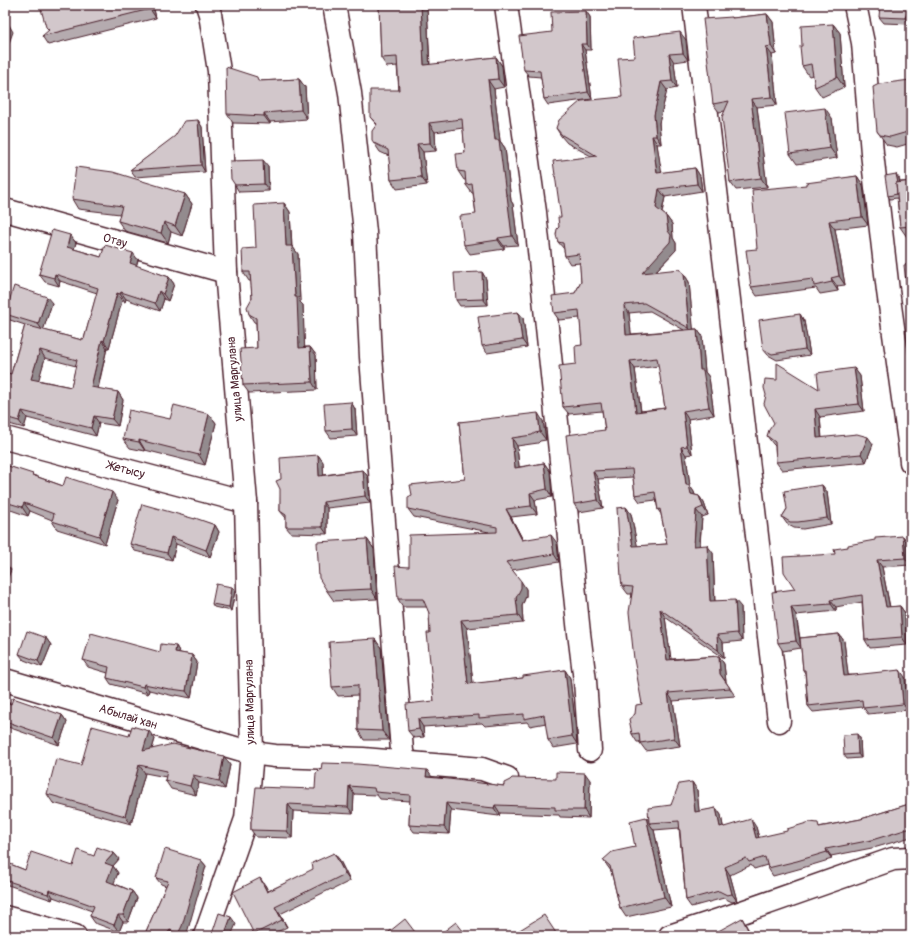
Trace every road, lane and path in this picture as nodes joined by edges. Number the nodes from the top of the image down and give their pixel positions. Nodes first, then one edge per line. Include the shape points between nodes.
1 (207, 5) edge
2 (334, 5) edge
3 (506, 5) edge
4 (694, 5) edge
5 (855, 5) edge
6 (5, 210) edge
7 (226, 272) junction
8 (5, 438) edge
9 (911, 462) edge
10 (246, 502) junction
11 (5, 680) edge
12 (779, 721) dead end
13 (590, 750) dead end
14 (252, 753) junction
15 (405, 763) junction
16 (507, 778) dead end
17 (911, 858) edge
18 (5, 917) edge
19 (75, 936) edge
20 (205, 936) edge
21 (670, 936) edge

1 - 7 street, улица Маргулана via 219,71
2 - 15 street via 350,93 366,232 371,357
3 - 13 street via 536,220
4 - 12 street
5 - 9 street via 863,43 887,284
6 - 7 street, Отау
7 - 10 street, улица Маргулана
8 - 10 street, Жетысу
10 - 14 street, улица Маргулана
11 - 14 street, Абылай хан
14 - 15 street, Абылай хан
14 - 20 street, улица Маргулана via 246,819
15 - 16 street, Абылай хан via 482,769
17 - 21 street via 893,859
18 - 19 street

